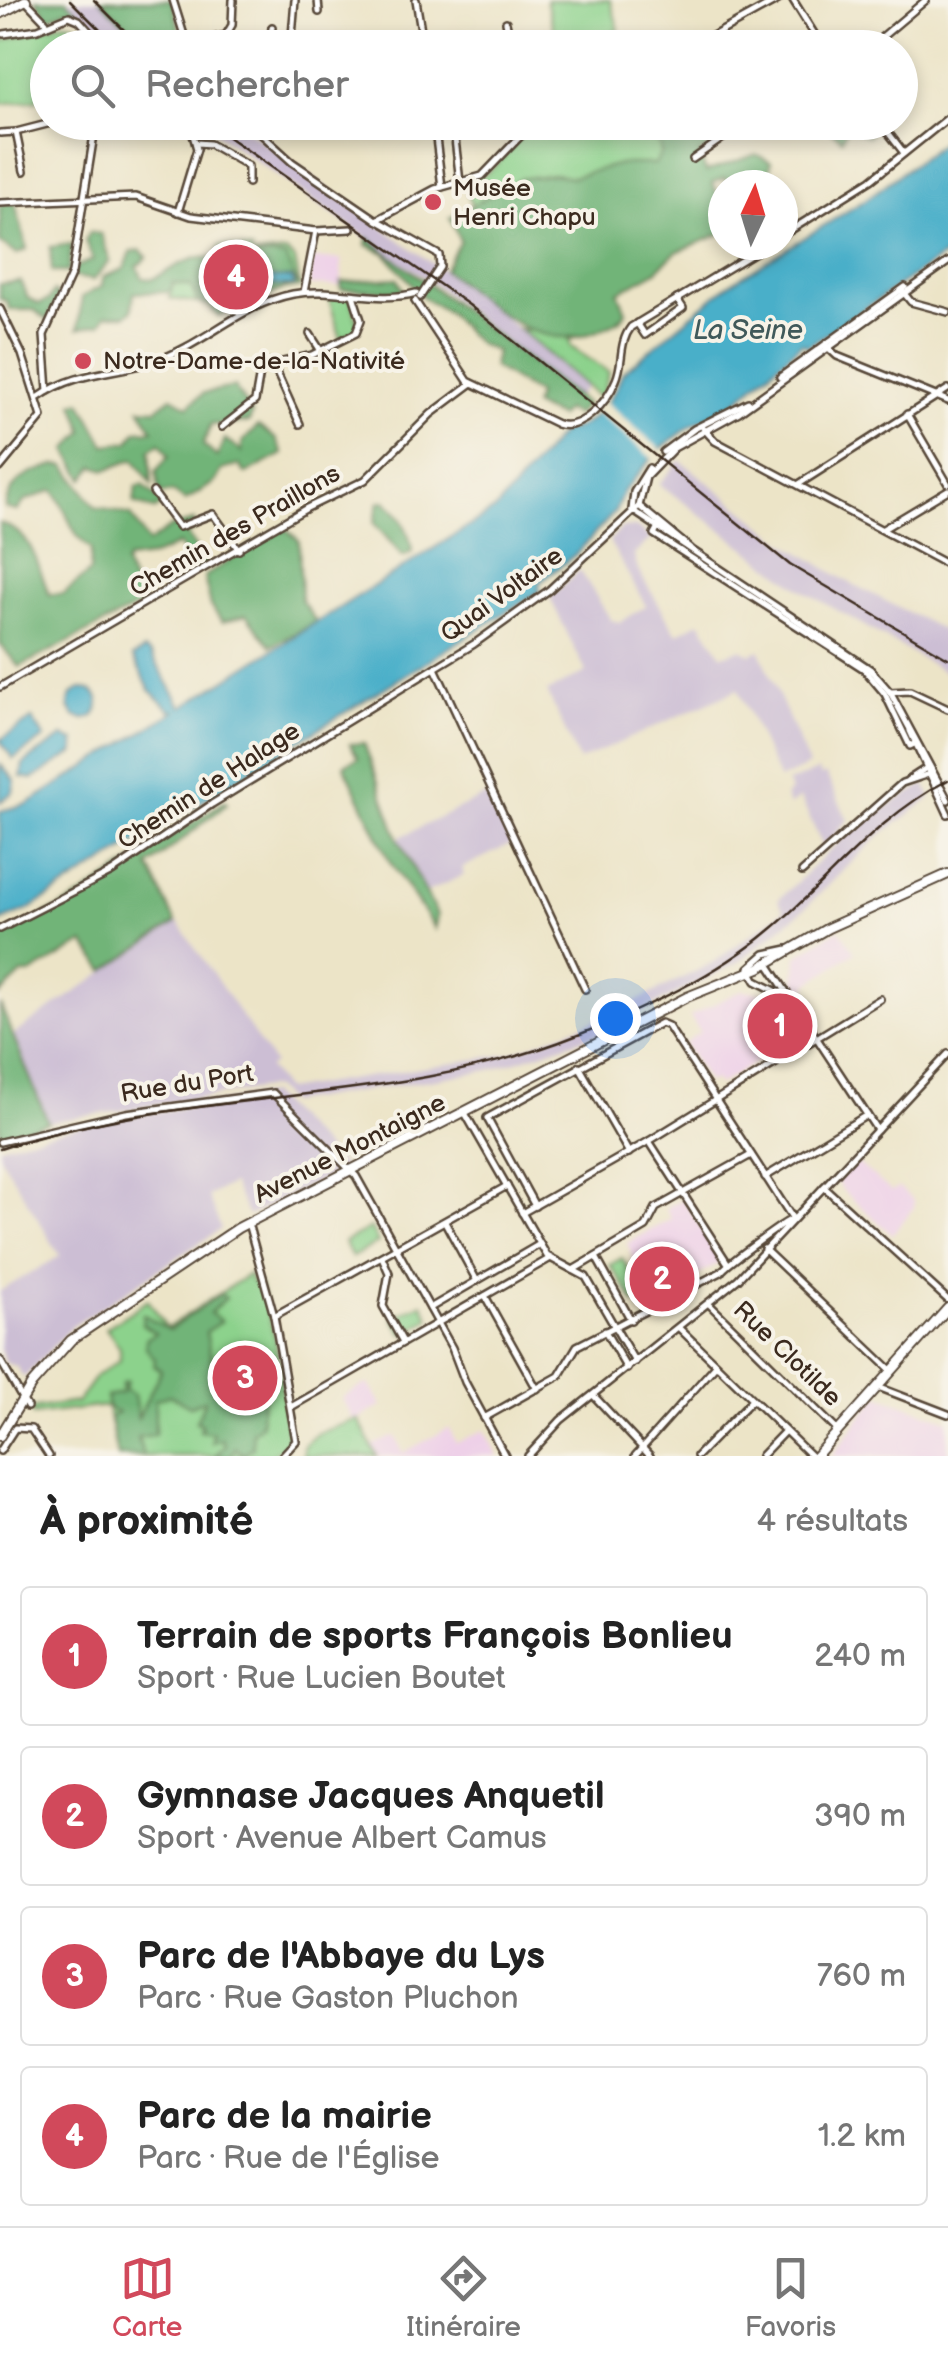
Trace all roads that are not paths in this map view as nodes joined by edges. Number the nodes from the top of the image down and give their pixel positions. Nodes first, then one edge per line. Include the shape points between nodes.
1 (25, 0) edge
2 (173, 0) edge
3 (233, 0) edge
4 (295, 0) edge
5 (318, 0) edge
6 (416, 0) edge
7 (778, 0) edge
8 (793, 0) edge
9 (926, 0) edge
10 (319, 12) dead end
11 (0, 14) edge
12 (46, 22) junction
13 (506, 22) dead end
14 (272, 26) dead end
15 (30, 30) edge
16 (31, 30) edge
17 (87, 30) edge
18 (183, 30) edge
19 (229, 30) edge
20 (272, 30) edge
21 (292, 30) edge
22 (421, 30) edge
23 (508, 30) edge
24 (724, 30) edge
25 (812, 30) edge
26 (890, 30) edge
27 (4, 34) dead end
28 (948, 118) edge
29 (30, 128) edge
30 (16, 132) junction
31 (0, 133) edge
32 (93, 140) edge
33 (194, 140) edge
34 (268, 140) edge
35 (436, 140) edge
36 (455, 140) edge
37 (516, 140) edge
38 (721, 140) edge
39 (894, 140) edge
40 (197, 143) junction
41 (904, 152) junction
42 (694, 159) dead end
43 (24, 171) dead end
44 (460, 182) junction
45 (248, 183) dead end
46 (442, 186) junction
47 (84, 196) junction
48 (0, 203) edge
49 (178, 212) junction
50 (377, 220) junction
51 (798, 226) edge
52 (351, 230) dead end
53 (316, 231) junction
54 (742, 260) edge
55 (948, 262) edge
56 (902, 291) junction
57 (304, 292) junction
58 (353, 294) junction
59 (416, 297) junction
60 (678, 299) junction
61 (0, 309) edge
62 (948, 312) edge
63 (637, 323) junction
64 (310, 334) dead end
65 (825, 344) junction
66 (320, 352) junction
67 (272, 362) junction
68 (471, 384) junction
69 (948, 389) edge
70 (48, 392) junction
71 (936, 396) junction
72 (39, 398) junction
73 (948, 402) edge
74 (907, 414) junction
75 (300, 424) dead end
76 (222, 426) dead end
77 (703, 427) junction
78 (0, 468) edge
79 (799, 485) junction
80 (948, 487) edge
81 (153, 492) dead end
82 (636, 508) junction
83 (658, 527) junction
84 (883, 530) junction
85 (239, 550) junction
86 (948, 554) edge
87 (940, 560) junction
88 (948, 564) edge
89 (717, 572) junction
90 (435, 668) junction
91 (0, 687) edge
92 (890, 692) junction
93 (948, 709) edge
94 (909, 728) junction
95 (914, 744) junction
96 (928, 769) junction
97 (948, 800) edge
98 (948, 814) edge
99 (802, 872) dead end
100 (948, 874) edge
101 (0, 930) edge
102 (792, 948) junction
103 (768, 964) junction
104 (750, 972) junction
105 (585, 988) dead end
106 (880, 999) dead end
107 (792, 1000) junction
108 (817, 1038) junction
109 (948, 1054) edge
110 (579, 1066) junction
111 (716, 1100) junction
112 (465, 1112) junction
113 (866, 1114) junction
114 (877, 1130) junction
115 (649, 1141) junction
116 (0, 1142) edge
117 (629, 1153) junction
118 (751, 1155) junction
119 (351, 1171) junction
120 (766, 1177) junction
121 (507, 1186) junction
122 (824, 1187) junction
123 (682, 1193) junction
124 (536, 1206) junction
125 (522, 1213) junction
126 (792, 1220) junction
127 (445, 1222) junction
128 (248, 1223) junction
129 (540, 1244) junction
130 (763, 1247) junction
131 (396, 1249) junction
132 (595, 1256) junction
133 (382, 1257) junction
134 (549, 1258) junction
135 (730, 1262) junction
136 (741, 1271) junction
137 (577, 1272) junction
138 (722, 1272) junction
139 (477, 1280) junction
140 (730, 1281) junction
141 (485, 1296) junction
142 (709, 1304) junction
143 (948, 1304) edge
144 (430, 1308) junction
145 (274, 1316) junction
146 (631, 1320) junction
147 (438, 1322) junction
148 (614, 1326) junction
149 (679, 1328) junction
150 (605, 1331) junction
151 (404, 1342) junction
152 (0, 1360) edge
153 (636, 1362) junction
154 (716, 1365) junction
155 (627, 1370) junction
156 (892, 1371) junction
157 (14, 1384) junction
158 (32, 1384) junction
159 (537, 1388) junction
160 (878, 1388) junction
161 (592, 1395) junction
162 (752, 1400) junction
163 (24, 1403) junction
164 (290, 1407) junction
165 (948, 1414) edge
166 (484, 1418) junction
167 (785, 1431) junction
168 (838, 1431) junction
169 (0, 1436) edge
170 (642, 1449) junction
171 (0, 1451) edge
172 (49, 1456) edge
173 (282, 1456) edge
174 (505, 1456) edge
175 (528, 1456) edge
176 (636, 1456) edge
177 (650, 1456) edge
178 (698, 1456) edge
179 (760, 1456) edge
180 (814, 1456) edge

1 - 11 main road
1 - 12 street
2 - 18 street
3 - 19 street
4 - 21 street
5 - 10 street
6 - 22 street
7 - 24 street
8 - 25 street
9 - 26 street
12 - 16 street
12 - 17 street via 75,17
13 - 23 street
14 - 20 street
15 - 27 street
28 - 41 street
29 - 30 street
30 - 31 street
30 - 43 street
32 - 47 street
33 - 40 street
34 - 50 street
35 - 46 street
36 - 44 street
37 - 44 street via 487,172
38 - 42 street
39 - 41 street
40 - 45 street via 248,166
40 - 49 street
41 - 51 street
44 - 46 street
46 - 50 street
47 - 48 street
47 - 49 street via 136,196
47 - 70 street via 72,272 44,335
49 - 53 street
50 - 59 street via 439,255 440,265
52 - 53 street
53 - 57 street
54 - 60 street
55 - 56 street, Quai Voltaire
56 - 62 street via 911,302
56 - 65 street, Quai Voltaire
57 - 58 street
57 - 70 street via 239,314 155,361 80,375
58 - 59 street
58 - 66 street via 360,327
59 - 68 street
60 - 63 street
60 - 63 street via 683,308 645,335
61 - 72 street
63 - 68 street via 622,341 609,392 578,426 558,424
64 - 66 street
65 - 71 street via 837,356
65 - 77 street, Quai Voltaire
66 - 67 street
67 - 75 street
67 - 76 street via 257,372 255,402
68 - 85 street, Chemin des Praillons via 364,480
69 - 71 street
70 - 72 street
71 - 73 street
71 - 74 street
72 - 78 street via 45,419
74 - 79 street
74 - 80 street
77 - 79 street via 715,441
77 - 82 street, Quai Voltaire via 654,461 634,492
79 - 84 street
80 - 84 street
81 - 85 street via 179,527 213,514
82 - 83 street
82 - 90 street, Quai Voltaire via 550,590
83 - 89 street
83 - 89 street via 654,534
84 - 87 street
85 - 91 street, Chemin des Praillons
86 - 87 street
87 - 88 street
89 - 92 street via 856,659
89 - 95 street via 864,670
90 - 101 street, Chemin de Halage via 112,872
90 - 105 street
92 - 93 street via 910,690
92 - 94 street
94 - 95 street
94 - 96 street
95 - 96 street
96 - 97 street
96 - 98 street
96 - 99 street
100 - 102 main road, Avenue Montaigne
102 - 103 main road, Avenue Montaigne
102 - 104 street via 765,954
103 - 104 main road, Avenue Montaigne
103 - 107 street
104 - 107 street
104 - 112 main road, Avenue Montaigne via 686,996
106 - 108 street
107 - 108 street
108 - 111 street
108 - 113 street
109 - 114 street
110 - 111 street via 661,1024
110 - 117 street
110 - 124 street via 487,1118
111 - 115 street
111 - 118 street
112 - 119 main road, Avenue Montaigne
112 - 121 street
113 - 114 street
113 - 120 street
114 - 122 street
115 - 117 street
115 - 123 street
116 - 119 street, Rue du Port via 84,1120 268,1092
117 - 124 street
118 - 120 street
118 - 123 street
119 - 128 main road, Avenue Montaigne
119 - 131 street
120 - 126 street
121 - 125 street
121 - 127 street
122 - 126 street
122 - 143 street
123 - 132 street via 656,1208 646,1227
123 - 135 street
124 - 125 street
125 - 129 street
126 - 130 street
127 - 131 street
127 - 139 street
128 - 145 street
128 - 158 main road, Avenue Montaigne via 78,1335
129 - 134 street
129 - 139 street
130 - 135 street
130 - 136 street
130 - 156 street
131 - 133 street
131 - 144 street
132 - 137 street
132 - 146 street
133 - 145 street
133 - 151 street via 388,1273 383,1306
134 - 137 street
134 - 141 street
135 - 136 street
135 - 138 street
136 - 140 street
137 - 148 street
138 - 140 street
138 - 146 street
139 - 144 street
140 - 142 street
141 - 147 street
141 - 159 street
142 - 149 street
142 - 168 street, Rue Clotilde
143 - 156 main road
144 - 147 street
145 - 164 street
146 - 148 street
147 - 151 street
147 - 166 street
148 - 150 street
148 - 153 street
149 - 153 street
149 - 154 street
150 - 155 street
150 - 159 street via 576,1346 564,1372
151 - 164 street
152 - 157 street
153 - 155 street
154 - 162 street
154 - 170 street
155 - 161 street
156 - 160 main road
157 - 158 street
157 - 163 street
158 - 163 main road, Avenue Montaigne
159 - 166 street
160 - 165 street
160 - 168 main road
161 - 170 street
161 - 175 street
162 - 167 street
162 - 178 street
163 - 169 main road, Avenue Montaigne
164 - 173 street via 296,1444
166 - 174 street
167 - 179 street
167 - 180 street
168 - 180 main road
170 - 176 street
170 - 177 street
171 - 172 street via 15,1428 31,1428

